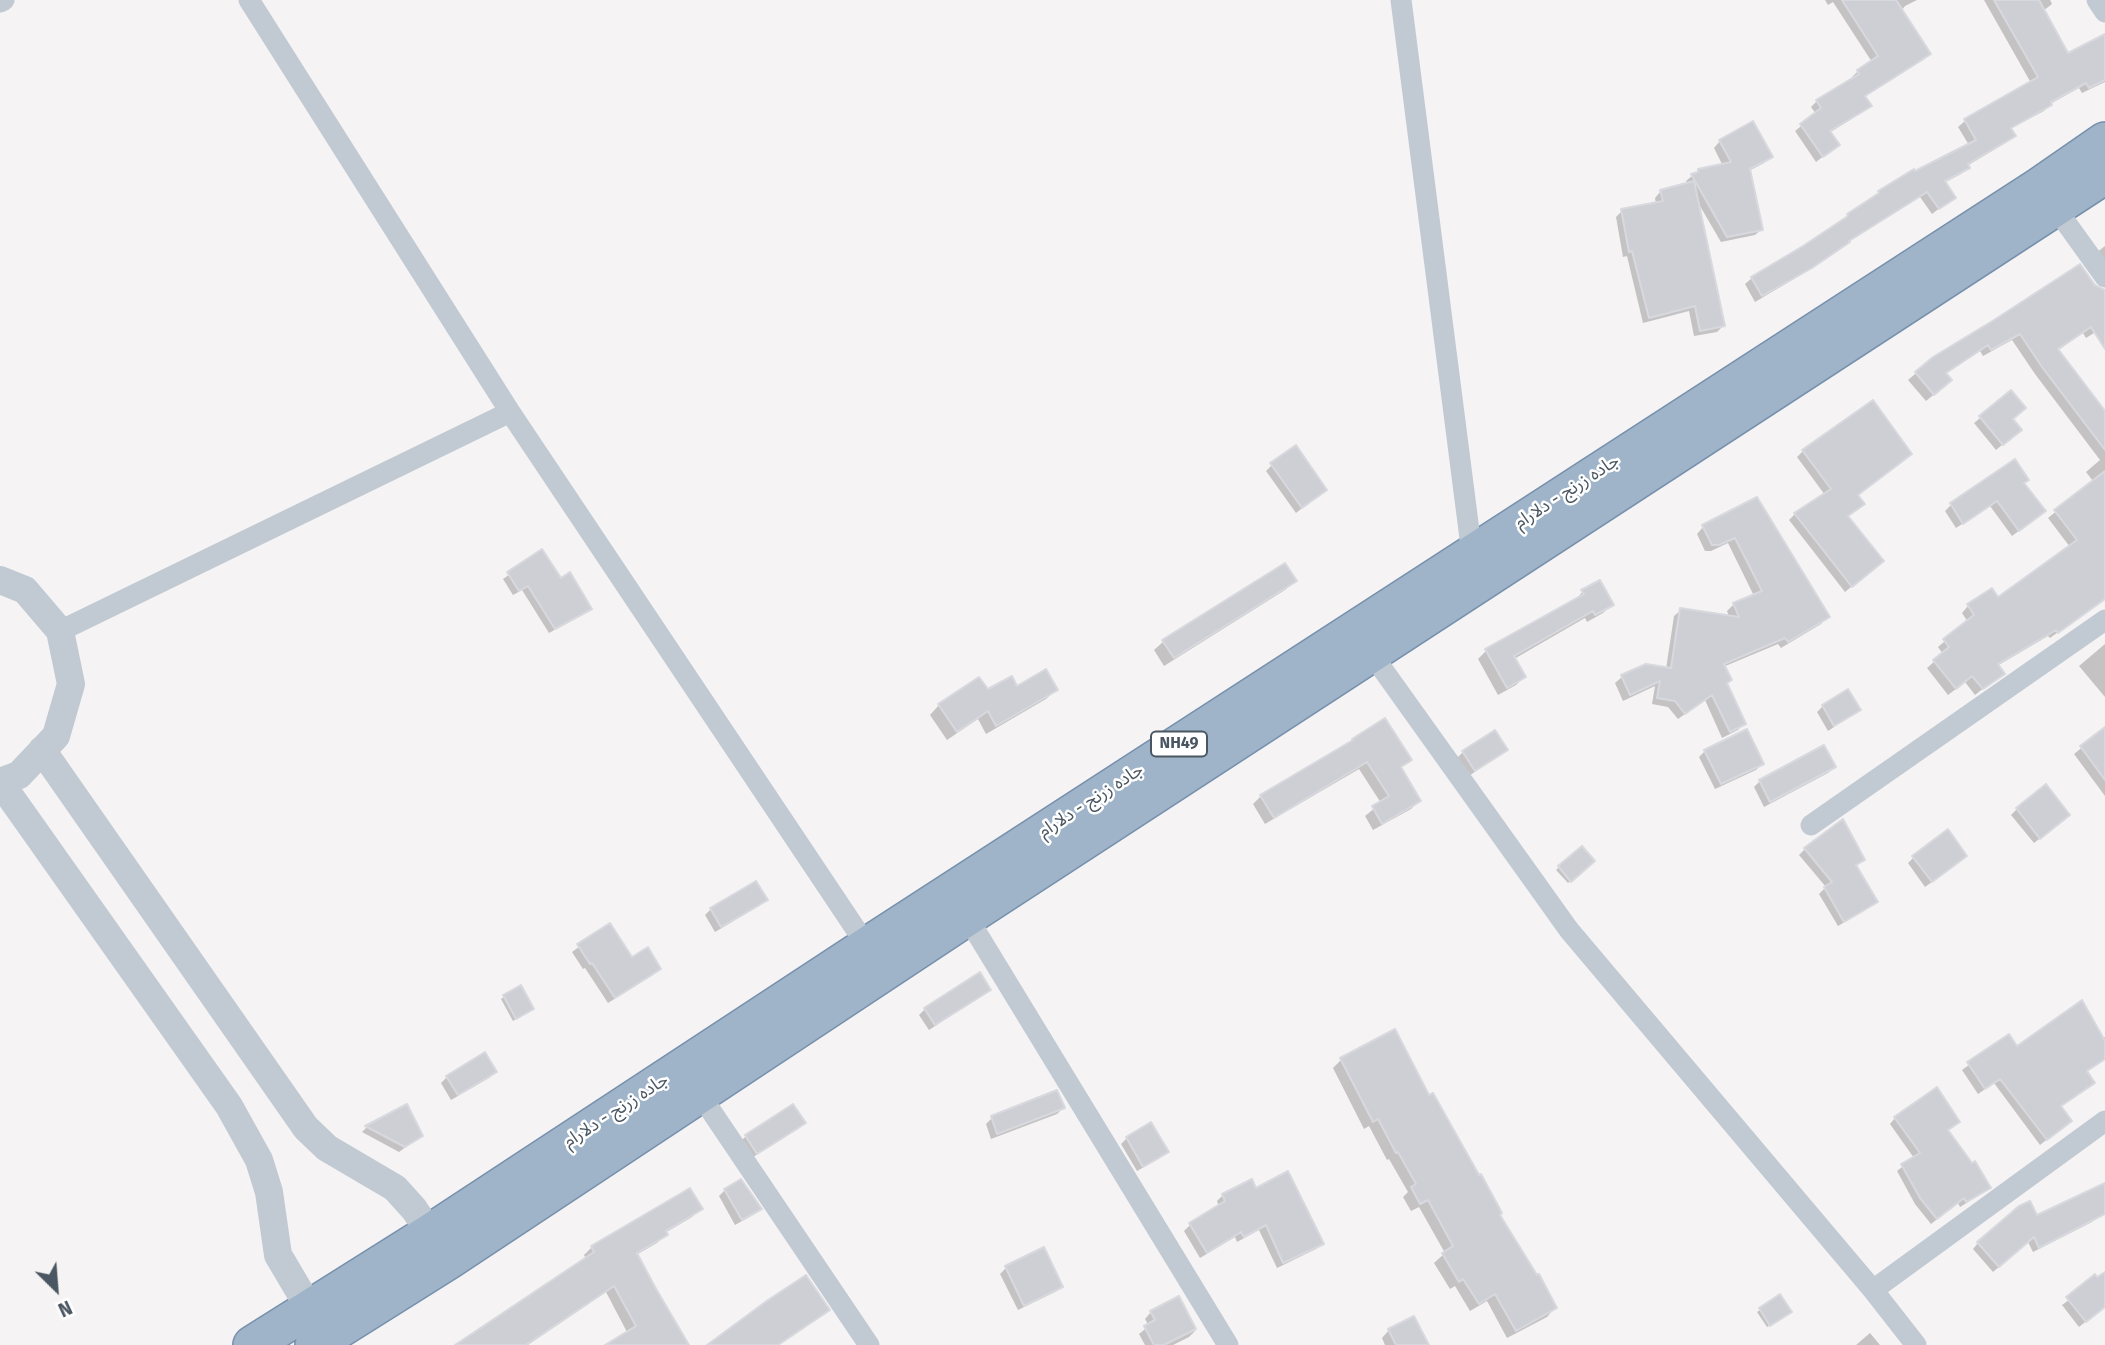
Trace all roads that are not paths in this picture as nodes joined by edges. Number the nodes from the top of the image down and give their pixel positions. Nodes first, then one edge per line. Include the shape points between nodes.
1 (249, 0) edge
2 (1401, 0) edge
3 (2097, 0) edge
4 (2105, 12) edge
5 (2105, 141) edge
6 (2105, 176) edge
7 (2048, 198) junction
8 (2105, 277) edge
9 (510, 412) junction
10 (1472, 554) junction
11 (0, 580) edge
12 (2105, 620) edge
13 (60, 631) junction
14 (1364, 642) junction
15 (43, 750) junction
16 (0, 782) edge
17 (1811, 825) dead end
18 (967, 917) junction
19 (867, 946) junction
20 (699, 1093) junction
21 (2105, 1121) edge
22 (439, 1247) junction
23 (1873, 1290) junction
24 (317, 1330) edge
25 (252, 1345) edge
26 (869, 1345) edge
27 (1228, 1345) edge
28 (1916, 1345) edge

1 - 9 street
2 - 10 street
3 - 4 street
5 - 7 highway, جاده زرنج - دلارام / NH49
6 - 7 highway, جاده زرنج - دلارام / NH49
7 - 8 street
7 - 10 highway, جاده زرنج - دلارام / NH49
7 - 14 highway, جاده زرنج - دلارام / NH49
9 - 13 street
9 - 19 street
10 - 14 highway, جاده زرنج - دلارام / NH49
11 - 13 street via 25,590
12 - 17 street
13 - 15 street via 71,684 56,736
14 - 18 highway, جاده زرنج - دلارام / NH49
14 - 19 highway, جاده زرنج - دلارام / NH49
14 - 23 street via 1569,930
15 - 16 street via 19,775
15 - 22 street via 306,1128 327,1148 395,1188
16 - 24 street via 229,1106 259,1160 269,1192 278,1255
18 - 20 highway, جاده زرنج - دلارام / NH49
18 - 27 street
19 - 22 highway, جاده زرنج - دلارام / NH49
20 - 22 highway, جاده زرنج - دلارام / NH49
20 - 26 street
21 - 23 street
22 - 24 highway, جاده زرنج - دلارام / NH49
23 - 28 street
24 - 25 highway, جاده زرنج - دلارام / NH49

